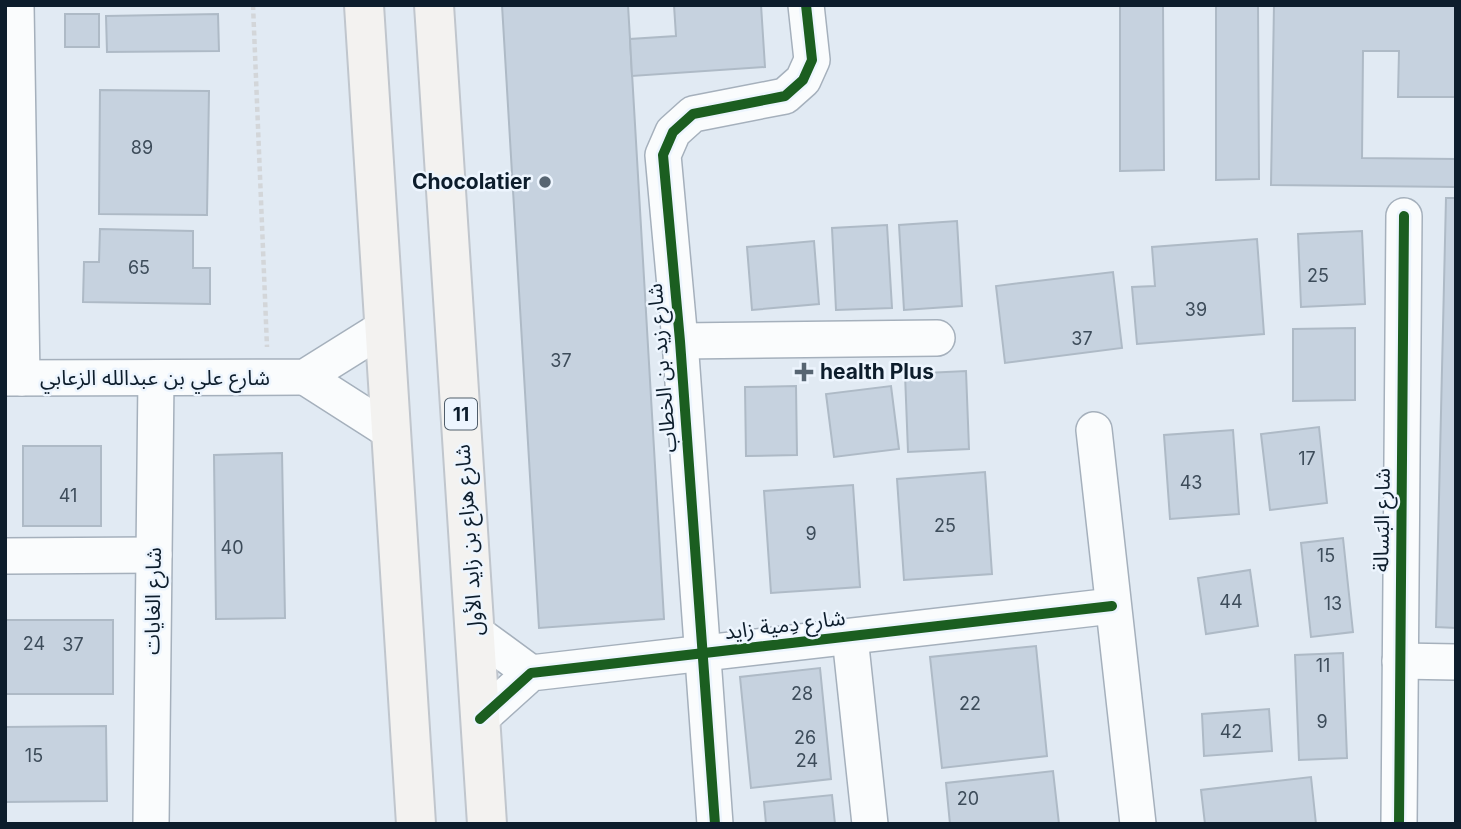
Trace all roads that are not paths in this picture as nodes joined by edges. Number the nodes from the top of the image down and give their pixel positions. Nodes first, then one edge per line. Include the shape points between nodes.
1 (16, 5) edge
2 (364, 5) edge
3 (434, 5) edge
4 (806, 5) edge
5 (12, 78) edge
6 (1404, 216) dead end
7 (385, 327) junction
8 (937, 338) dead end
9 (680, 341) junction
10 (305, 377) junction
11 (13, 378) edge
12 (156, 378) junction
13 (1094, 430) dead end
14 (391, 432) junction
15 (154, 555) junction
16 (5, 556) edge
17 (1112, 606) junction
18 (475, 632) junction
19 (850, 636) junction
20 (703, 653) junction
21 (1400, 662) junction
22 (1456, 662) edge
23 (531, 673) junction
24 (480, 719) junction
25 (151, 824) edge
26 (416, 824) edge
27 (486, 824) edge
28 (715, 824) edge
29 (870, 824) edge
30 (1138, 824) edge
31 (1399, 824) edge

1 - 5 street
2 - 7 main road
3 - 18 main road, شارع هزاع بن زايد الأول / 11
4 - 9 street, شارع زيد بن الخطاب via 811,60 803,80 785,96 693,114 673,132 663,155
5 - 11 street
6 - 21 street, شارع البَسالة
7 - 10 street
7 - 14 main road
8 - 9 street
9 - 20 street, شارع زيد بن الخطاب
10 - 12 street, شارع علي بن عبدالله الزعابي
10 - 14 street
11 - 12 street, شارع علي بن عبدالله الزعابي
12 - 15 street, شارع الغايات
13 - 17 street
14 - 26 main road
15 - 16 street
15 - 25 street, شارع الغايات
17 - 19 street, شارع دِمية زايد
17 - 30 street
18 - 23 street
18 - 24 main road, شارع هزاع بن زايد الأول / 11
19 - 20 street, شارع دِمية زايد
19 - 29 street
20 - 23 street, شارع دِمية زايد
20 - 28 street, شارع زيد بن الخطاب
21 - 22 street
21 - 31 street, شارع البَسالة
23 - 24 street
24 - 27 main road, شارع هزاع بن زايد الأول / 11

